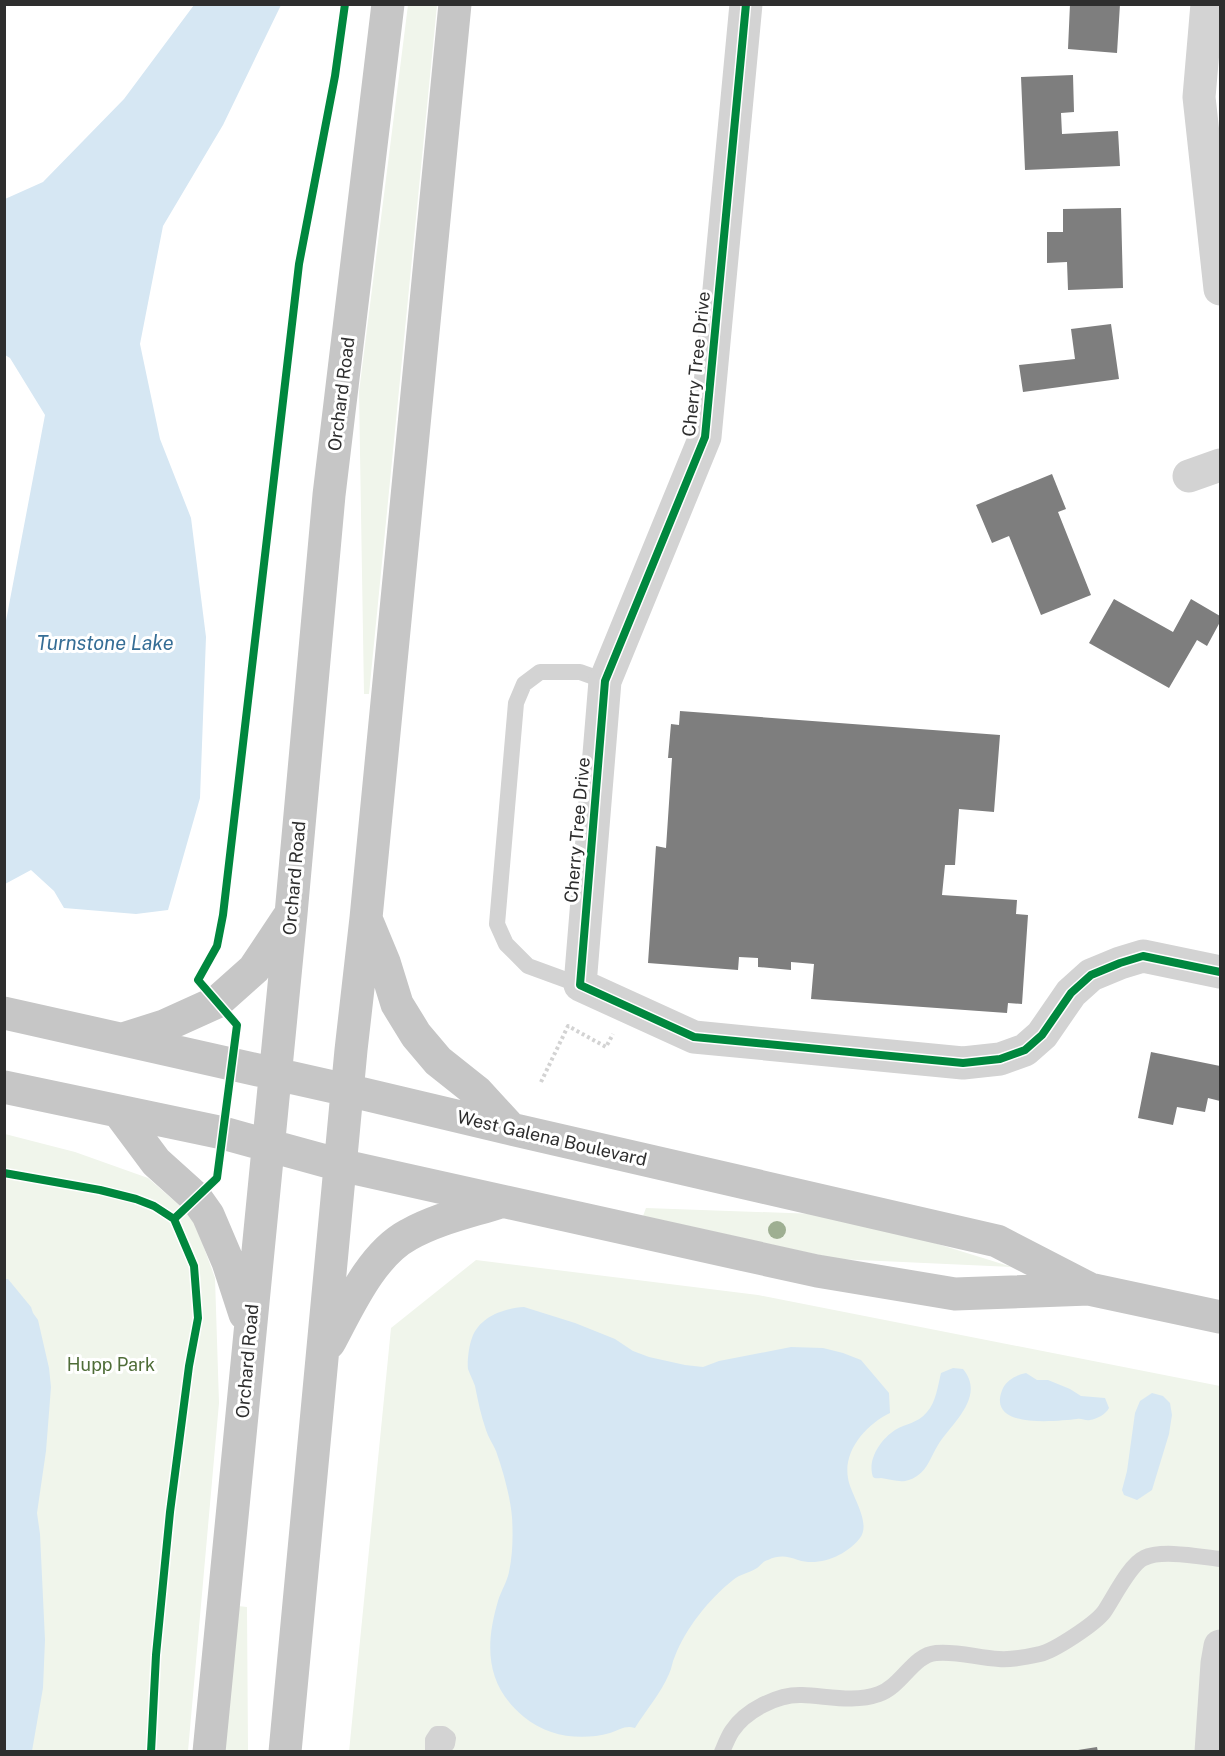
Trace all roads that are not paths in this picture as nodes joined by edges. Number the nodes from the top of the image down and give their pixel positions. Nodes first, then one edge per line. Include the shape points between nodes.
1 (388, 4) edge
2 (455, 4) edge
3 (746, 4) edge
4 (1207, 4) edge
5 (1221, 289) edge
6 (1221, 465) edge
7 (1189, 476) dead end
8 (605, 681) junction
9 (291, 914) junction
10 (366, 918) junction
11 (1221, 972) edge
12 (580, 984) junction
13 (4, 1013) edge
14 (123, 1039) junction
15 (275, 1075) junction
16 (4, 1087) edge
17 (347, 1090) junction
18 (118, 1111) junction
19 (511, 1129) junction
20 (268, 1146) junction
21 (340, 1165) junction
22 (500, 1202) junction
23 (1089, 1289) junction
24 (1221, 1317) edge
25 (249, 1329) junction
26 (322, 1355) junction
27 (1221, 1559) edge
28 (1221, 1646) edge
29 (208, 1752) edge
30 (285, 1752) edge
31 (722, 1752) edge
32 (1211, 1752) edge

1 - 9 main road, Orchard Road via 329,495
2 - 10 main road
3 - 8 street, Cherry Tree Drive via 705,437
4 - 5 street via 1199,97
6 - 7 street
8 - 12 street, Cherry Tree Drive
8 - 12 lane via 580,672 540,672 524,684 516,703 497,924 506,944 528,966
9 - 14 main road via 254,969 217,1002
9 - 15 main road, Orchard Road
10 - 17 main road
10 - 19 main road via 397,1004 416,1035 438,1061 477,1092
11 - 12 street via 1143,956 1120,963 1091,975 1071,993 1042,1035 1025,1050 1000,1059 963,1063 694,1037
13 - 14 main road, West Galena Boulevard
14 - 15 main road, West Galena Boulevard
15 - 17 main road, West Galena Boulevard
15 - 20 main road, Orchard Road
16 - 18 main road, West Galena Boulevard
17 - 19 main road, West Galena Boulevard
17 - 21 main road
18 - 20 main road, West Galena Boulevard
18 - 25 main road via 156,1162 196,1198 208,1215
19 - 23 main road, West Galena Boulevard via 997,1241
20 - 21 main road, West Galena Boulevard
20 - 25 main road, Orchard Road
21 - 22 main road, West Galena Boulevard
21 - 26 main road
22 - 23 main road, West Galena Boulevard via 817,1271 955,1294
22 - 26 main road via 406,1235 382,1257 358,1289
23 - 24 main road, West Galena Boulevard
25 - 29 main road, Orchard Road
26 - 30 main road
27 - 31 lane via 1160,1554 1143,1558 1102,1615 1043,1653 1000,1659 934,1653 918,1661 890,1690 877,1695 844,1699 799,1695 764,1704 741,1720
28 - 32 street

